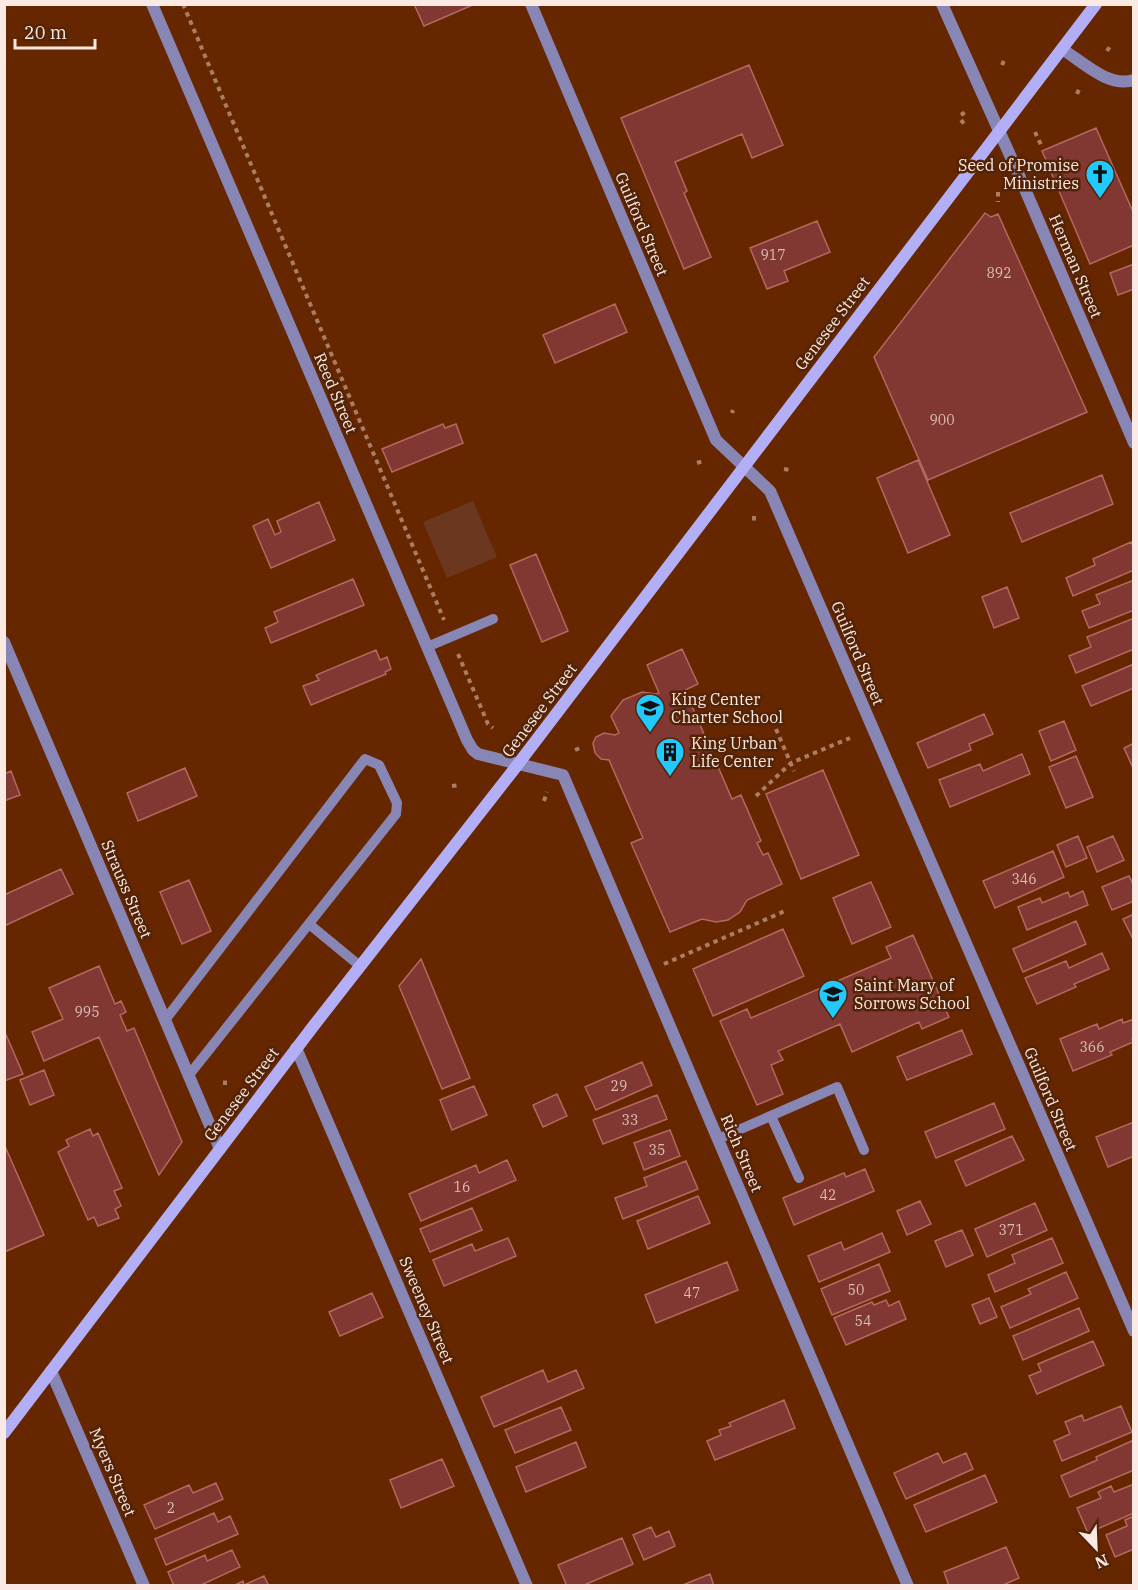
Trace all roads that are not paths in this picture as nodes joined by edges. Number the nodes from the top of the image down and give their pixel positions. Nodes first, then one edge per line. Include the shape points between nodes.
1 (152, 4) edge
2 (531, 4) edge
3 (942, 4) edge
4 (1096, 4) edge
5 (1062, 49) junction
6 (1134, 80) edge
7 (999, 131) junction
8 (1134, 443) edge
9 (744, 467) junction
10 (494, 619) dead end
11 (4, 642) edge
12 (427, 647) junction
13 (519, 764) junction
14 (309, 924) junction
15 (360, 966) junction
16 (165, 1020) junction
17 (296, 1048) junction
18 (189, 1076) junction
19 (771, 1116) junction
20 (718, 1140) junction
21 (220, 1149) junction
22 (864, 1150) dead end
23 (799, 1178) dead end
24 (1134, 1331) edge
25 (51, 1371) junction
26 (4, 1433) edge
27 (144, 1586) edge
28 (527, 1586) edge
29 (908, 1586) edge

1 - 12 street, Reed Street
2 - 9 street, Guilford Street via 716,441
3 - 7 street, Herman Street
4 - 5 main road, Genesee Street
5 - 6 street via 1112,81
5 - 7 main road, Genesee Street
7 - 8 street, Herman Street
7 - 9 main road, Genesee Street
9 - 13 main road, Genesee Street
9 - 24 street, Guilford Street via 770,491
10 - 12 lane
11 - 16 street, Strauss Street
12 - 13 street, Reed Street via 473,750
13 - 15 main road, Genesee Street
13 - 20 street, Rich Street via 563,775
14 - 15 lane
14 - 16 lane via 396,814 397,803 379,765 365,759
14 - 18 lane
15 - 17 main road, Genesee Street
16 - 18 street, Strauss Street
17 - 21 main road, Genesee Street
17 - 28 street, Sweeney Street
18 - 21 street, Strauss Street
19 - 20 lane
19 - 22 lane via 837,1087
19 - 23 lane
20 - 29 street, Rich Street
21 - 25 main road, Genesee Street
25 - 26 main road, Genesee Street
25 - 27 street, Myers Street

